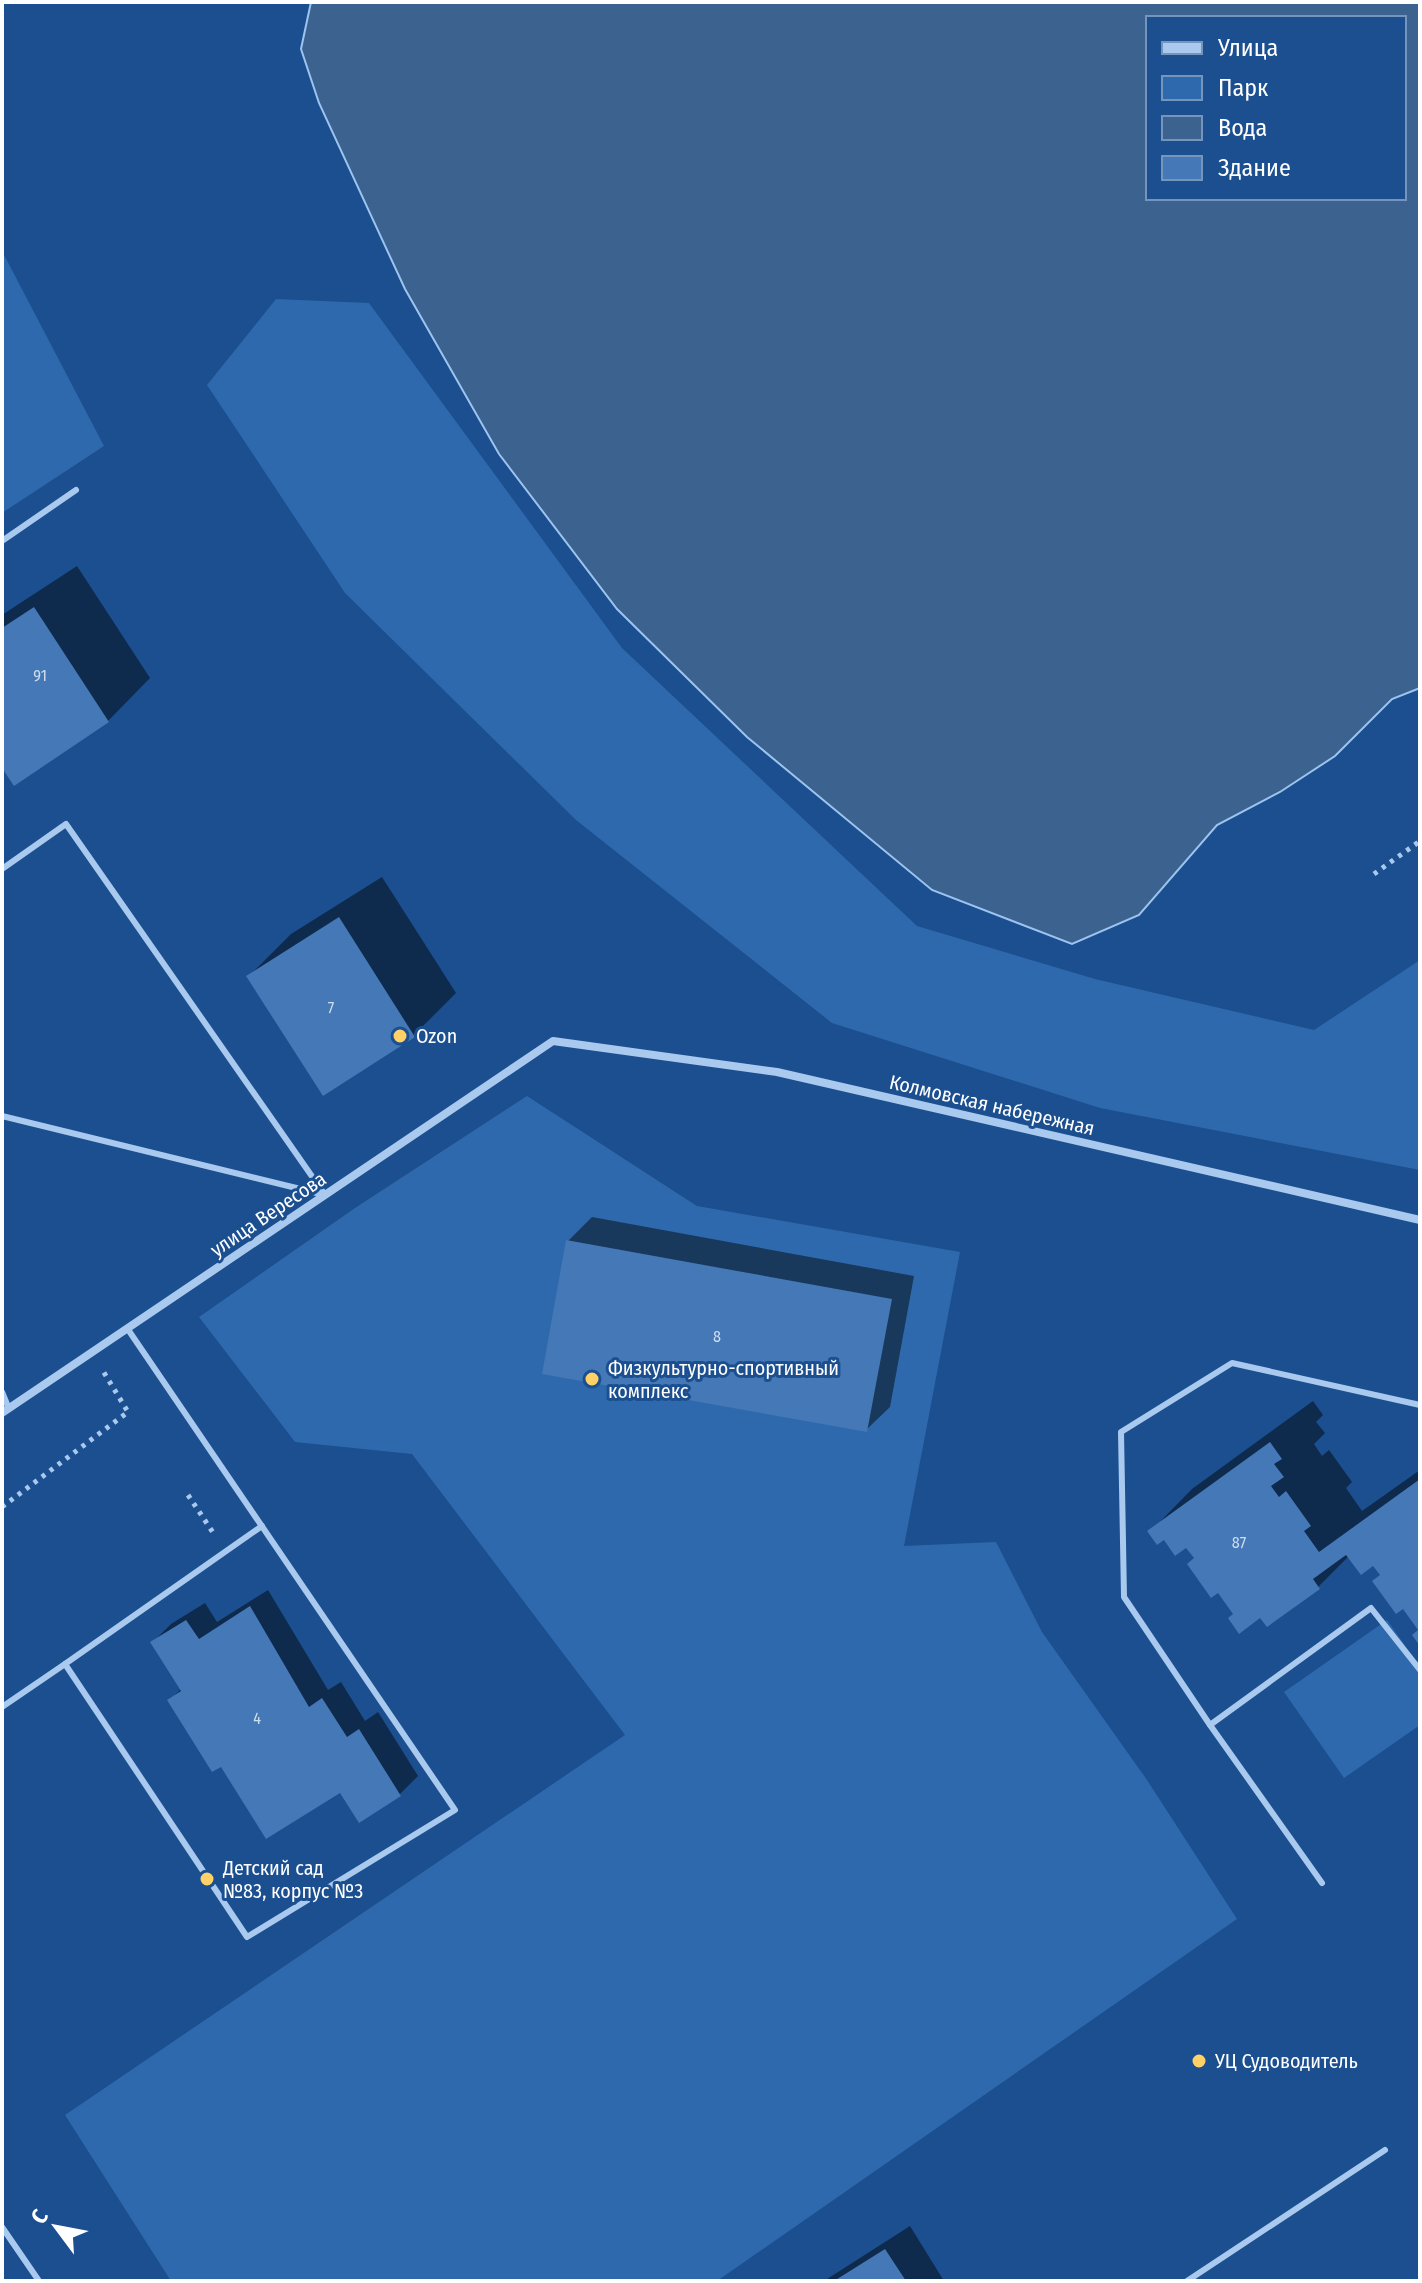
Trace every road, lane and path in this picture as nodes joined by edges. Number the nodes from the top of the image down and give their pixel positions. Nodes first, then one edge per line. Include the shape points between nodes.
1 (76, 490) dead end
2 (2, 541) edge
3 (1420, 841) edge
4 (2, 869) edge
5 (1374, 874) dead end
6 (553, 1041) joint
7 (2, 1116) edge
8 (325, 1195) junction
9 (1420, 1220) edge
10 (127, 1328) junction
11 (91, 1353) junction
12 (2, 1392) edge
13 (1420, 1405) edge
14 (5, 1411) edge
15 (188, 1495) dead end
16 (2, 1507) edge
17 (262, 1526) junction
18 (225, 1551) junction
19 (65, 1664) junction
20 (1420, 1670) edge
21 (2, 1707) edge
22 (1210, 1725) junction
23 (1322, 1883) dead end
24 (1385, 2150) dead end
25 (2, 2227) edge
26 (39, 2281) edge
27 (1187, 2281) edge

1 - 2 lane
3 - 5 path
4 - 8 lane via 66,824
6 - 8 street, улица Вересова
6 - 9 street, Колмовская набережная via 777,1072
7 - 8 lane
8 - 10 street, улица Вересова
10 - 11 street, улица Вересова
10 - 17 lane
11 - 14 street, улица Вересова
11 - 16 path via 128,1412
12 - 14 lane
13 - 22 lane via 1232,1363 1121,1432 1124,1597
15 - 18 path
17 - 18 lane
17 - 19 lane via 455,1810 247,1937
18 - 19 lane
19 - 21 lane
20 - 22 lane via 1371,1608
22 - 23 lane
24 - 27 lane
25 - 26 lane

